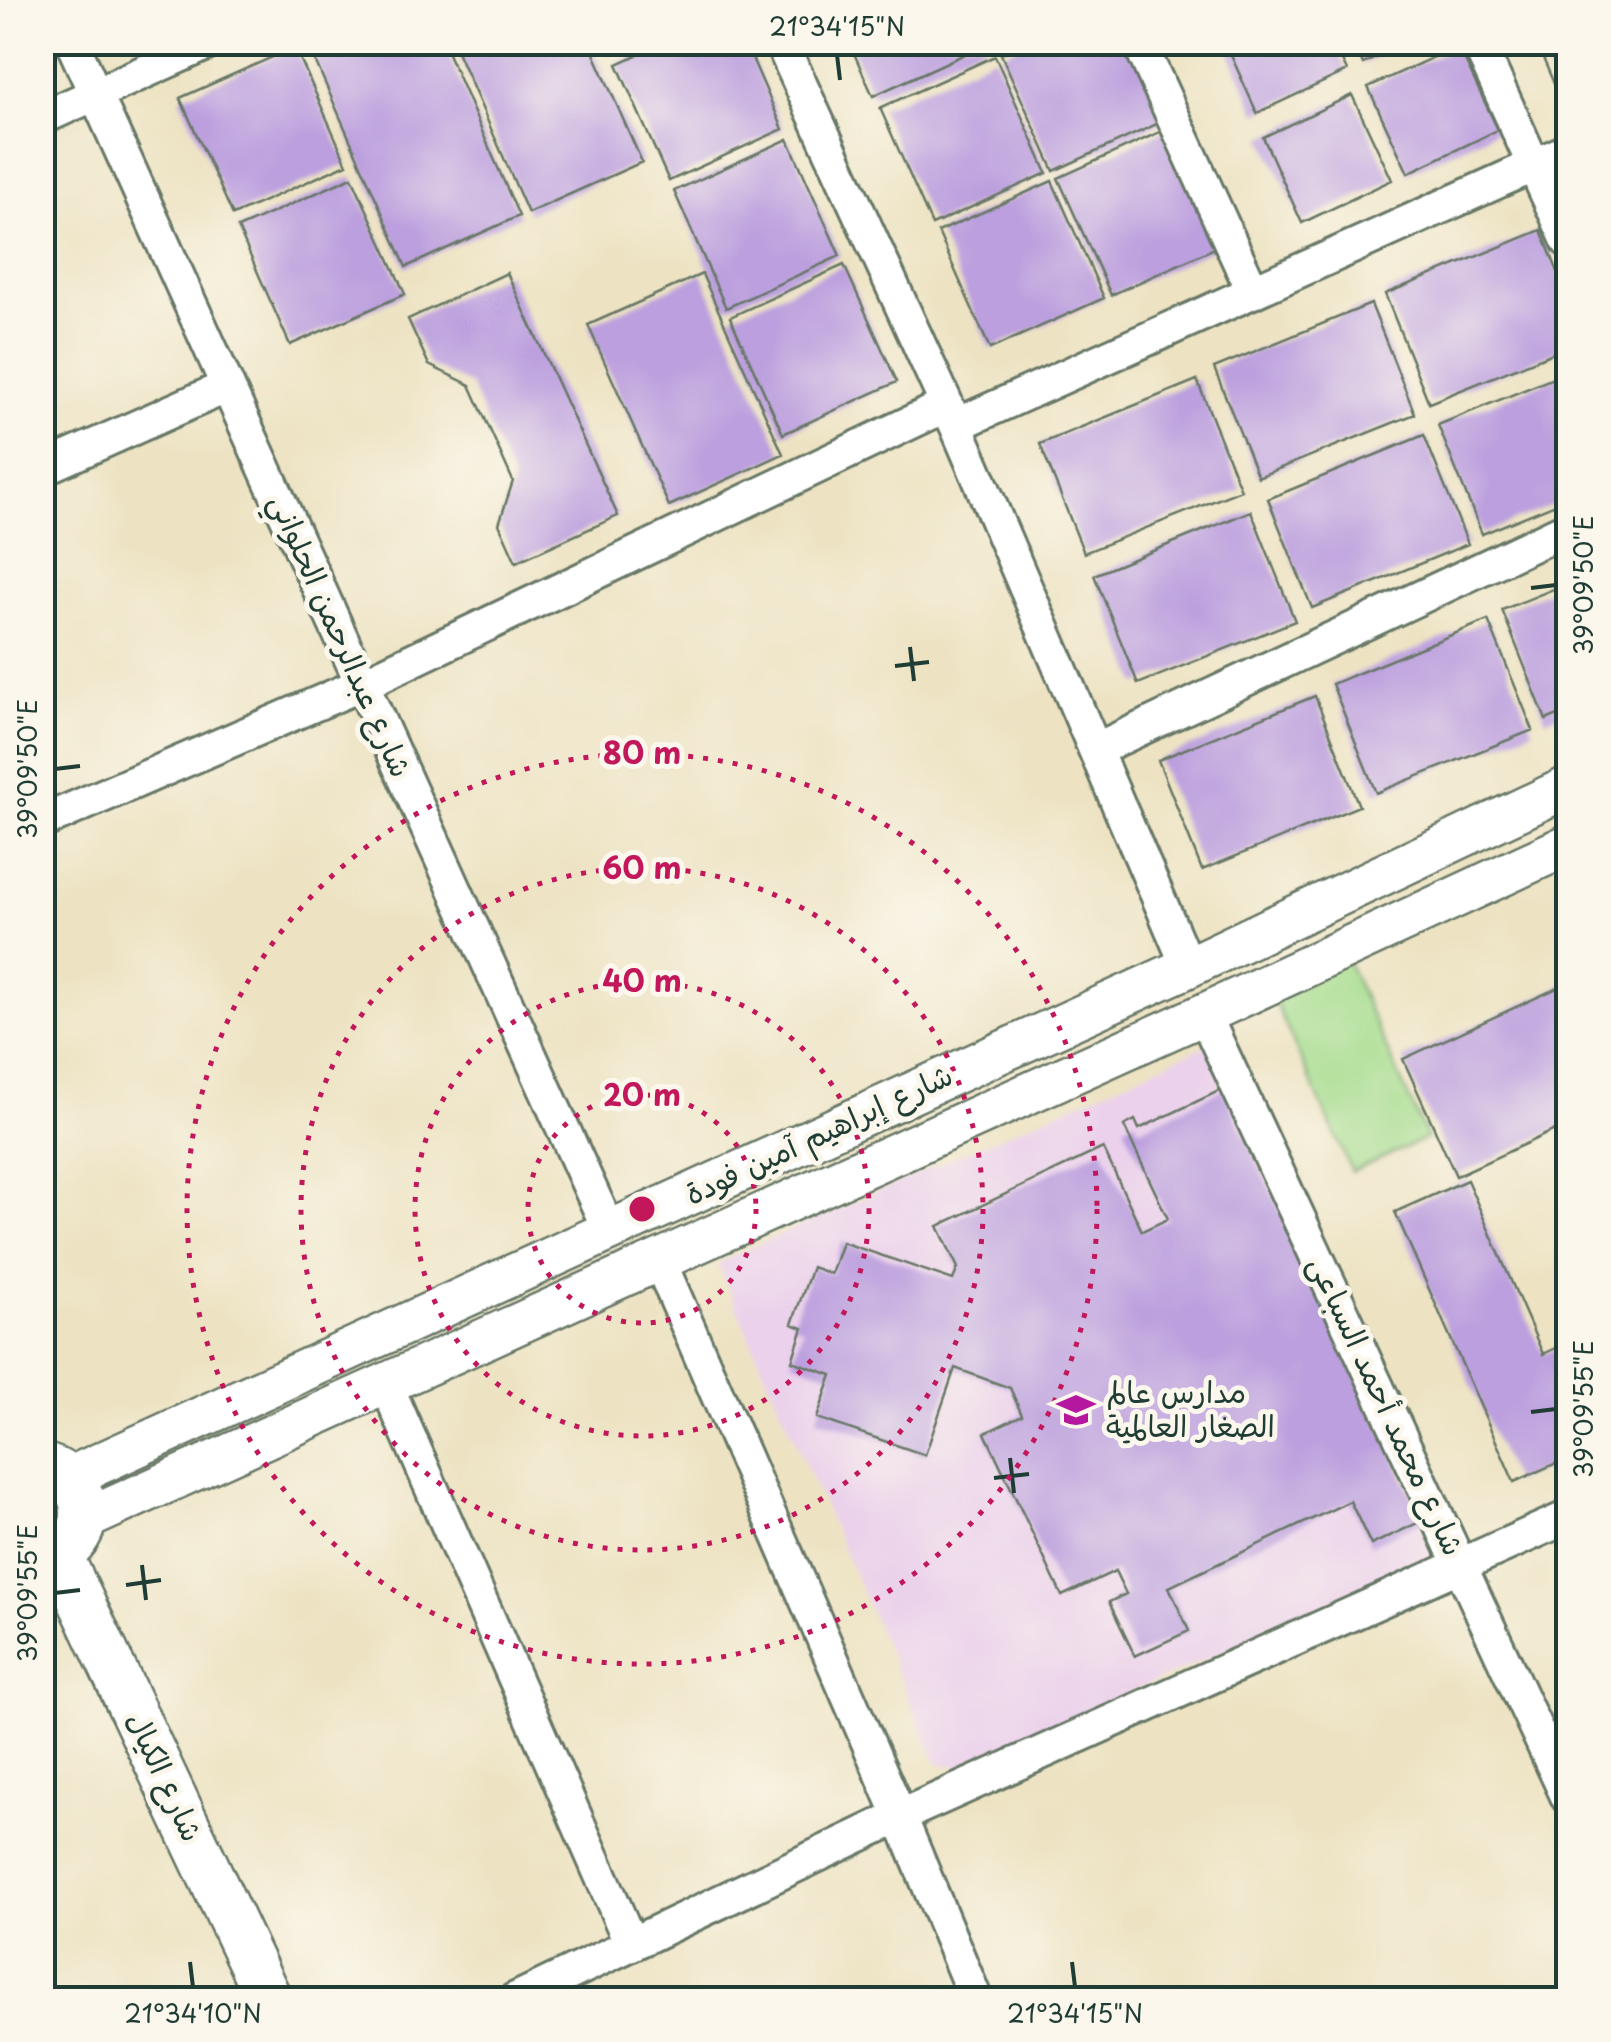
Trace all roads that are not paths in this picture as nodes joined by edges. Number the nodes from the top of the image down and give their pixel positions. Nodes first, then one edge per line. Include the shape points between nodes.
1 (72, 42) edge
2 (211, 42) edge
3 (781, 42) edge
4 (1139, 42) edge
5 (1478, 42) edge
6 (95, 94) junction
7 (42, 118) edge
8 (1568, 150) edge
9 (1534, 165) junction
10 (1568, 240) edge
11 (1253, 292) junction
12 (228, 386) junction
13 (952, 415) junction
14 (42, 469) edge
15 (1568, 528) edge
16 (362, 684) junction
17 (1095, 750) junction
18 (1568, 787) edge
19 (1506, 814) junction
20 (42, 822) edge
21 (1568, 845) edge
22 (1530, 862) junction
23 (1188, 966) junction
24 (1204, 1014) junction
25 (609, 1230) junction
26 (659, 1260) junction
27 (386, 1384) junction
28 (56, 1472) edge
29 (1568, 1517) edge
30 (62, 1545) edge
31 (1460, 1564) junction
32 (1568, 1798) edge
33 (900, 1816) junction
34 (631, 1944) junction
35 (269, 2000) edge
36 (514, 2000) edge
37 (976, 2000) edge

1 - 6 street, شارع عبدالرحمن الحلواني
2 - 6 street
3 - 13 street
4 - 11 street
5 - 9 street
6 - 7 street
6 - 12 street, شارع عبدالرحمن الحلواني
8 - 9 street
9 - 10 street
9 - 11 street
11 - 13 street
12 - 14 street
12 - 16 street, شارع عبدالرحمن الحلواني
13 - 16 street
13 - 17 street
15 - 17 street
16 - 20 street
16 - 25 street, شارع عبدالرحمن الحلواني
17 - 23 street
18 - 19 street, شارع إبراهيم آمين فودة
19 - 22 street
19 - 23 street, شارع إبراهيم آمين فودة
21 - 22 street, شارع إبراهيم آمين فودة
22 - 24 street, شارع إبراهيم آمين فودة
23 - 25 street, شارع إبراهيم آمين فودة
24 - 26 street, شارع إبراهيم آمين فودة
24 - 31 street, شارع محمد أحمد السباعى
25 - 28 street, شارع إبراهيم آمين فودة
26 - 27 street, شارع إبراهيم آمين فودة
26 - 33 street
27 - 30 street, شارع إبراهيم آمين فودة
27 - 34 street
28 - 30 main road, شارع الكيال via 81,1495
29 - 31 street
30 - 35 main road, شارع الكيال
31 - 32 street, شارع محمد أحمد السباعى
31 - 33 street
33 - 34 street
33 - 37 street
34 - 36 street

